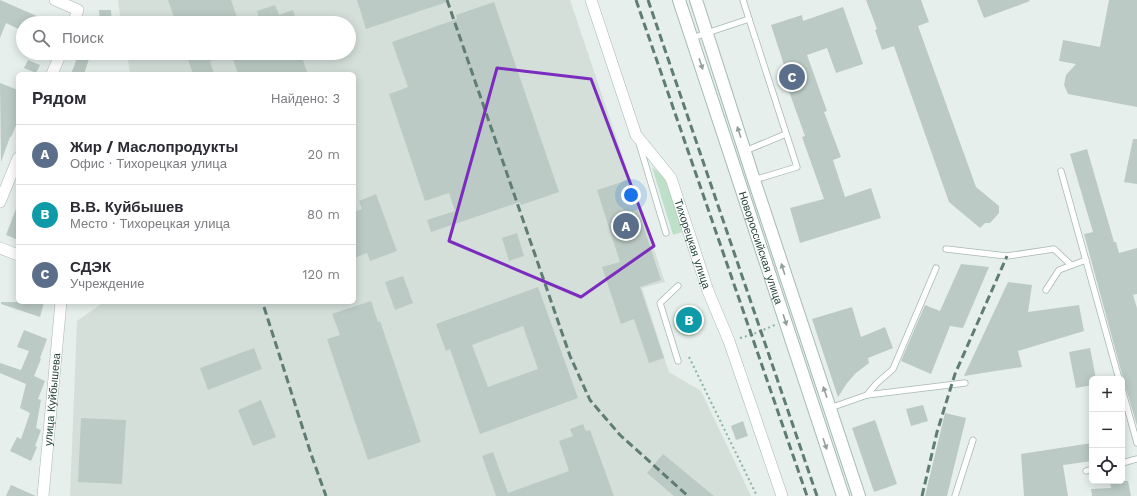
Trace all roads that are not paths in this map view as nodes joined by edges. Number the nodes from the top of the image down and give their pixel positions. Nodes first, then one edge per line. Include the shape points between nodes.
1 (55, 0) edge
2 (591, 0) edge
3 (680, 0) edge
4 (696, 0) edge
5 (743, 0) edge
6 (76, 16) edge
7 (749, 19) junction
8 (707, 33) junction
9 (692, 38) junction
10 (58, 60) edge
11 (53, 72) edge
12 (786, 134) junction
13 (636, 135) junction
14 (744, 151) junction
15 (16, 163) edge
16 (1061, 171) dead end
17 (754, 180) junction
18 (0, 202) edge
19 (666, 233) dead end
20 (0, 248) edge
21 (946, 249) dead end
22 (16, 254) edge
23 (1086, 260) junction
24 (1071, 265) junction
25 (936, 268) dead end
26 (678, 286) dead end
27 (1046, 290) dead end
28 (61, 304) edge
29 (678, 361) dead end
30 (1118, 376) edge
31 (965, 383) dead end
32 (867, 395) junction
33 (1125, 400) edge
34 (830, 408) junction
35 (973, 440) dead end
36 (1137, 443) edge
37 (1137, 459) edge
38 (1125, 462) edge
39 (42, 496) edge
40 (782, 496) edge
41 (843, 496) edge
42 (859, 496) edge
43 (955, 496) edge

1 - 6 street via 78,10
2 - 13 street, Тихорецкая улица
3 - 9 main road, Новороссийская улица
4 - 8 main road, Новороссийская улица
5 - 7 lane
7 - 8 lane
7 - 12 lane
8 - 9 lane
14 -> 8 main road, Новороссийская улица
9 -> 41 main road, Новороссийская улица
10 - 11 street
12 - 14 lane
12 - 17 lane via 797,167
13 - 19 lane
13 - 40 street, Тихорецкая улица via 671,178 708,292 729,341
14 - 17 main road, Новороссийская улица
15 - 18 street
16 - 23 lane
34 -> 17 main road, Новороссийская улица
20 - 22 street
21 - 24 lane via 1007,256 1054,249
23 - 24 lane
23 - 30 lane
24 - 27 lane via 1059,270
25 - 32 lane via 893,369
26 - 29 lane via 660,303
28 - 39 street, улица Куйбышева
31 - 32 lane
32 - 34 lane
33 - 36 lane
34 - 42 main road, Новороссийская улица
35 - 43 lane
37 - 38 lane

